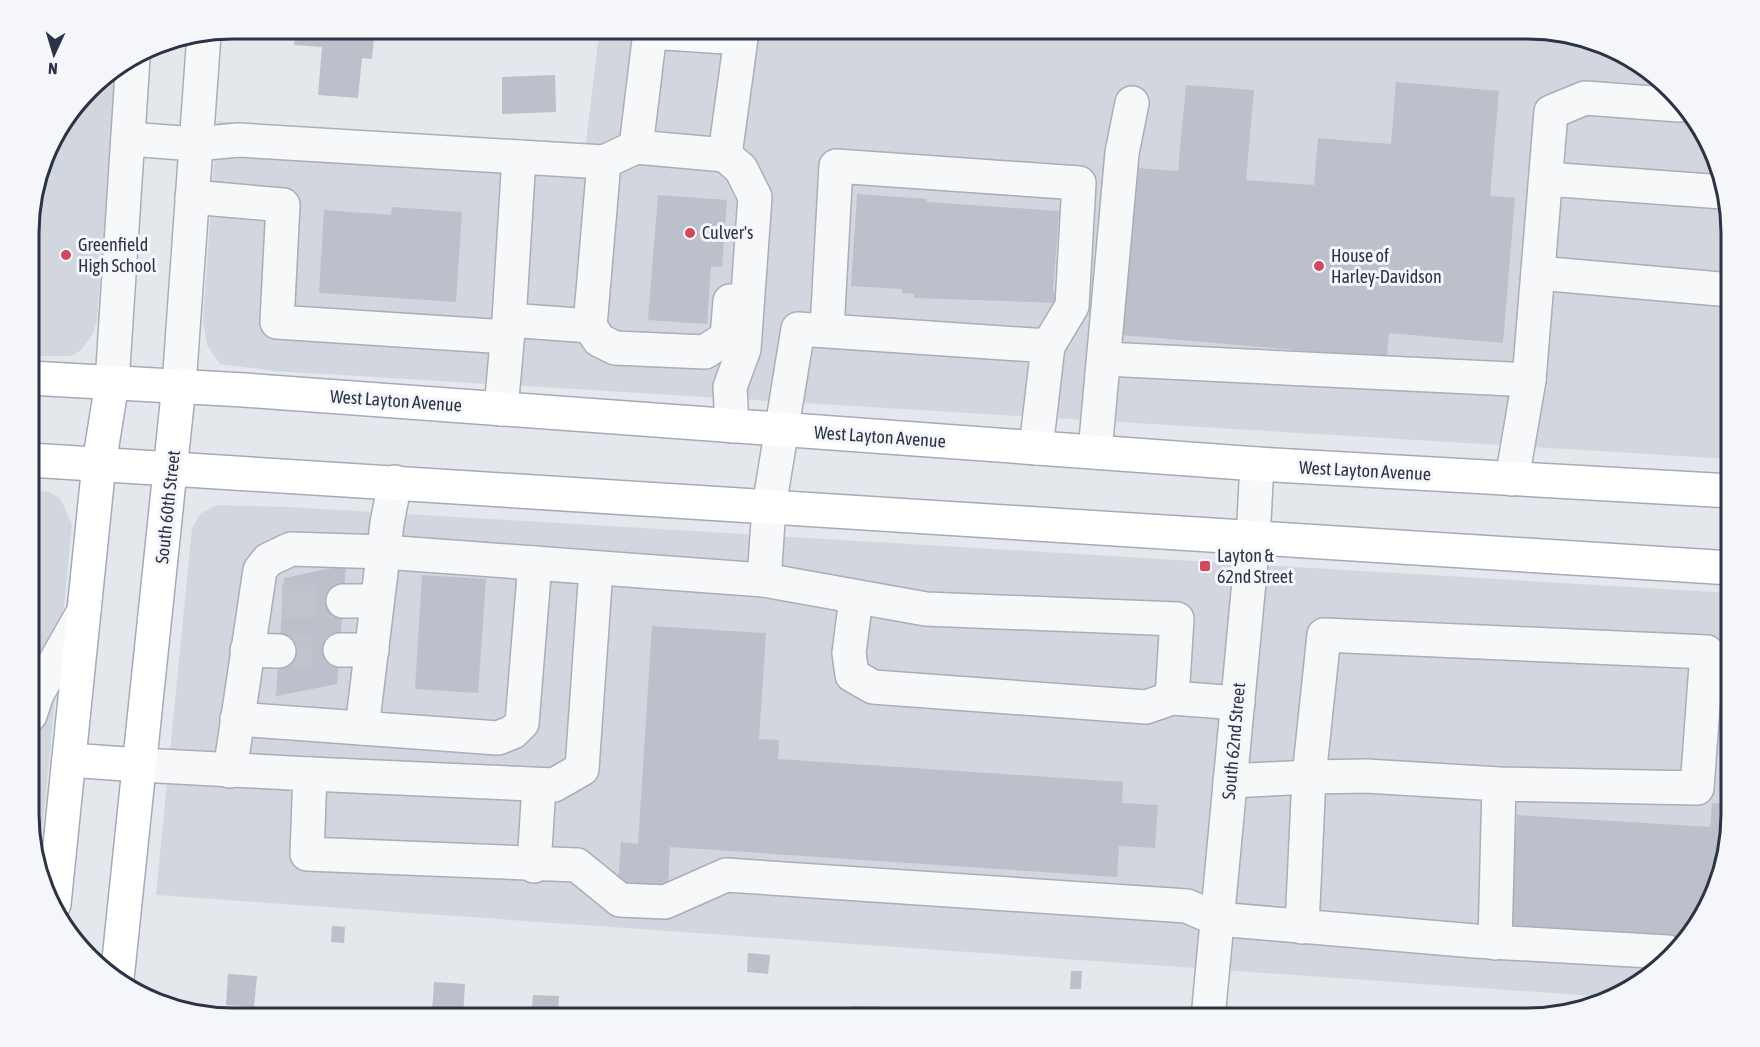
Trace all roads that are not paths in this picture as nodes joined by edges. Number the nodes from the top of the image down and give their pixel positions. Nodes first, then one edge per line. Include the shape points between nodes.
1 (649, 39) edge
2 (741, 39) edge
3 (203, 42) edge
4 (132, 67) edge
5 (1132, 103) dead end
6 (1673, 105) edge
7 (128, 139) junction
8 (196, 144) junction
9 (636, 147) junction
10 (725, 155) junction
11 (519, 157) junction
12 (604, 162) junction
13 (1546, 179) junction
14 (1716, 191) edge
15 (192, 197) junction
16 (752, 231) junction
17 (1538, 273) junction
18 (1721, 289) edge
19 (590, 326) junction
20 (508, 328) junction
21 (827, 330) junction
22 (1048, 346) junction
23 (1105, 359) junction
24 (39, 379) edge
25 (1529, 380) junction
26 (112, 383) junction
27 (179, 385) junction
28 (501, 409) junction
29 (732, 426) junction
30 (780, 429) junction
31 (1036, 448) junction
32 (1095, 453) junction
33 (39, 461) edge
34 (1257, 464) junction
35 (99, 465) junction
36 (173, 467) junction
37 (1512, 479) junction
38 (395, 482) junction
39 (1721, 490) edge
40 (769, 507) junction
41 (1253, 539) junction
42 (384, 552) junction
43 (535, 562) junction
44 (1721, 567) edge
45 (596, 569) junction
46 (764, 580) junction
47 (856, 598) junction
48 (344, 601) tunnel mouth
49 (378, 602) junction
50 (84, 611) junction
51 (39, 690) edge
52 (1172, 698) junction
53 (1238, 703) junction
54 (237, 719) junction
55 (362, 728) junction
56 (69, 760) junction
57 (141, 765) junction
58 (230, 771) junction
59 (310, 774) junction
60 (1309, 777) junction
61 (1230, 781) junction
62 (1499, 784) junction
63 (539, 785) junction
64 (534, 866) junction
65 (55, 891) edge
66 (1217, 919) junction
67 (1302, 927) junction
68 (1495, 943) junction
69 (1663, 952) edge
70 (118, 970) edge
71 (1209, 1008) edge

1 - 9 street
2 - 10 street
3 - 8 street, South 60th Street
4 - 7 street
5 - 23 street via 1122,153
6 - 13 street via 1585,98 1551,112
7 - 8 street
7 - 26 street
8 - 11 street via 237,140
8 - 15 street, South 60th Street
9 - 10 street
9 - 12 street
10 - 16 street via 741,169 755,197
11 - 12 street
11 - 20 street
12 - 19 street
13 - 14 street
13 - 17 street
15 - 20 street via 283,205 277,322
15 - 27 street, South 60th Street
16 - 19 street via 734,254 727,337 705,352 615,348 599,340
16 - 29 street via 744,349 730,387
17 - 18 street
17 - 25 street
19 - 20 street
20 - 28 street
21 - 22 street
21 - 22 street via 836,166 1078,183 1072,306
21 - 30 street via 798,329
22 - 31 street
23 - 25 street
23 - 32 street
24 - 26 main road, West Layton Avenue
25 - 37 street
26 - 27 main road, West Layton Avenue
26 - 35 main road
27 - 28 main road, West Layton Avenue
27 - 36 main road, South 60th Street
28 - 29 main road, West Layton Avenue
29 - 30 main road, West Layton Avenue
30 - 31 main road, West Layton Avenue
30 - 40 street
31 - 32 main road, West Layton Avenue
32 - 34 main road, West Layton Avenue
33 - 35 main road
34 - 37 main road, West Layton Avenue
34 - 41 street, South 62nd Street
35 - 36 main road
35 - 50 main road
36 - 38 main road
36 - 57 main road, South 60th Street
37 - 39 main road, West Layton Avenue
38 - 40 main road
38 - 42 street
40 - 41 main road
40 - 46 street
41 - 44 main road
41 - 53 street, South 62nd Street
42 - 43 street
42 - 49 street
42 - 54 street via 291,549 268,560 260,570 269,601 263,650
43 - 45 street
43 - 55 street via 522,723 513,732 498,738
45 - 46 street
45 - 63 street via 582,769 554,785
46 - 47 street
47 - 52 street via 926,609 1177,618
47 - 52 street via 849,653 852,675 873,687 1146,707
48 - 49 street
49 - 55 street via 356,650
50 - 51 street
50 - 56 main road
52 - 53 street
53 - 61 street, South 62nd Street
54 - 55 street
54 - 58 street
56 - 57 main road
56 - 65 main road
57 - 58 street
57 - 70 main road, South 60th Street
58 - 59 street
59 - 63 street
59 - 64 street via 307,854
60 - 61 street
60 - 62 street via 1366,776
60 - 62 street via 1324,635 1707,652 1697,788
60 - 67 street
61 - 66 street, South 62nd Street
62 - 68 street
63 - 64 street
64 - 66 street via 577,866 620,900 665,902 726,875 1187,906
66 - 67 street
66 - 71 street, South 62nd Street
67 - 68 street
68 - 69 street

